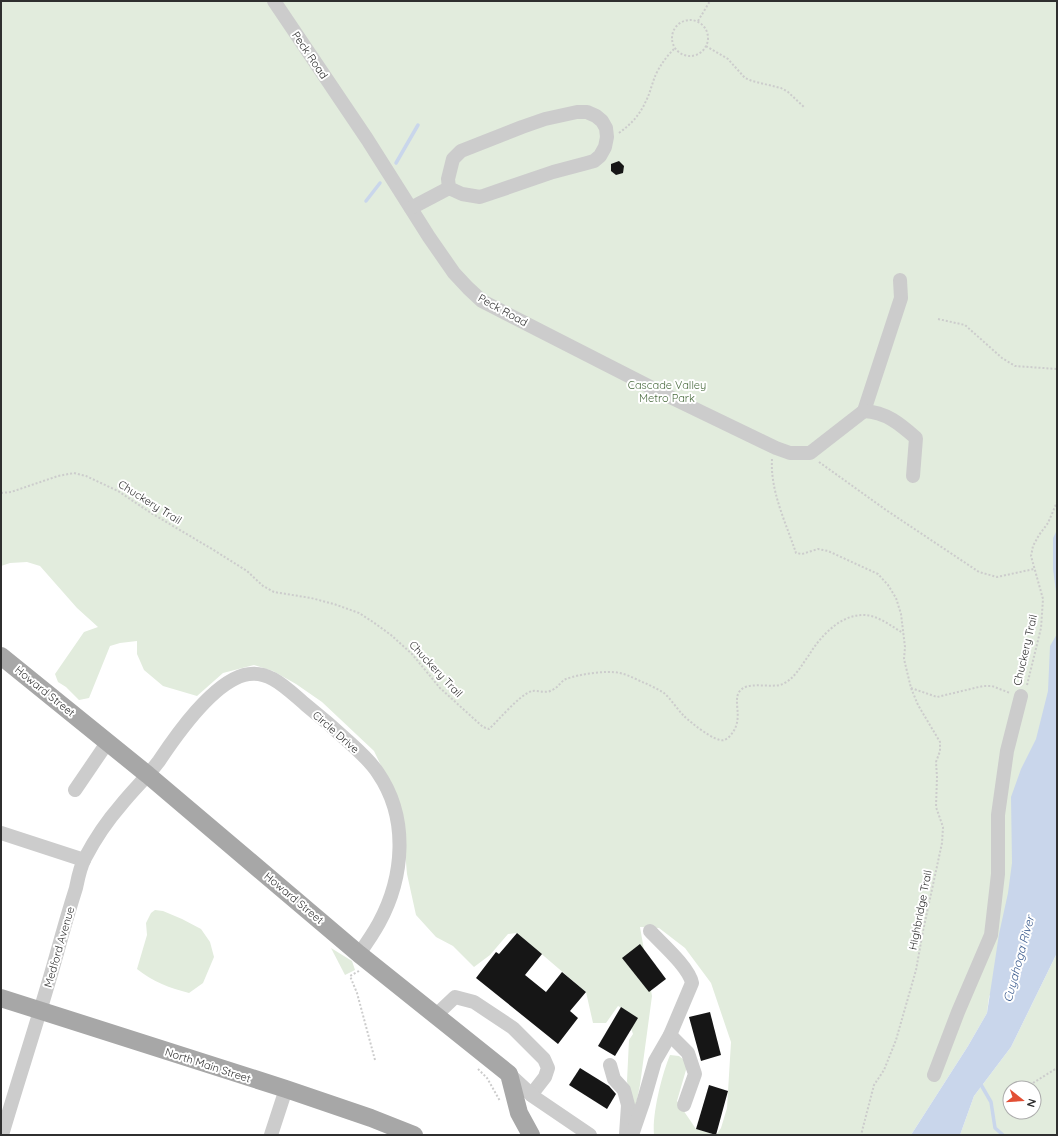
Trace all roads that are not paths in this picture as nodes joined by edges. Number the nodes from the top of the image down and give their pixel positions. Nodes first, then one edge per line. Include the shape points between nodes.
1 (274, 1) edge
2 (449, 188) junction
3 (411, 208) junction
4 (900, 280) dead end
5 (864, 411) junction
6 (912, 476) dead end
7 (1, 656) edge
8 (1021, 696) road end
9 (107, 743) junction
10 (148, 776) junction
11 (74, 790) dead end
12 (1, 833) edge
13 (84, 860) junction
14 (650, 931) dead end
15 (360, 962) junction
16 (1, 998) edge
17 (40, 1010) junction
18 (436, 1015) junction
19 (670, 1035) junction
20 (610, 1065) dead end
21 (509, 1074) junction
22 (934, 1076) dead end
23 (286, 1089) junction
24 (531, 1095) junction
25 (684, 1104) dead end
26 (2, 1135) edge
27 (271, 1135) edge
28 (414, 1135) edge
29 (531, 1135) edge
30 (590, 1135) edge
31 (626, 1135) edge
32 (632, 1135) edge

1 - 3 street, Peck Road
2 - 2 street via 462,194 480,197 594,161 605,147 606,128 602,121 587,112 545,119 510,132 461,152 453,159 448,179
2 - 3 street
3 - 5 street, Peck Road via 454,273 482,301 776,448 790,453 810,453
4 - 5 street via 901,298
5 - 6 street via 886,416 916,438
7 - 9 main road, Howard Street
8 - 22 street via 1007,751 998,815 998,874 991,934
9 - 10 main road, Howard Street
9 - 11 street
10 - 13 street, Medford Avenue via 104,826
10 - 15 main road, Howard Street
10 - 15 street, Circle Drive via 186,723 212,695 244,675 263,674 273,679 329,724 378,772 391,798 399,828 400,856 397,873 380,923
12 - 13 street
13 - 17 street, Medford Avenue
14 - 19 street via 691,977 692,984
15 - 18 main road, Howard Street
16 - 17 main road, North Main Street
17 - 23 main road, North Main Street
17 - 26 street, Medford Avenue
18 - 21 main road, Howard Street
18 - 24 street via 454,997 463,998 474,1002 512,1028 544,1059 548,1068 545,1077
19 - 25 street via 688,1053 695,1074
19 - 32 street via 655,1061
20 - 31 street via 614,1079 624,1090 628,1105
21 - 24 street, Howard Street
21 - 29 main road via 519,1113
23 - 27 street
23 - 28 main road, North Main Street
24 - 30 street, Howard Street

